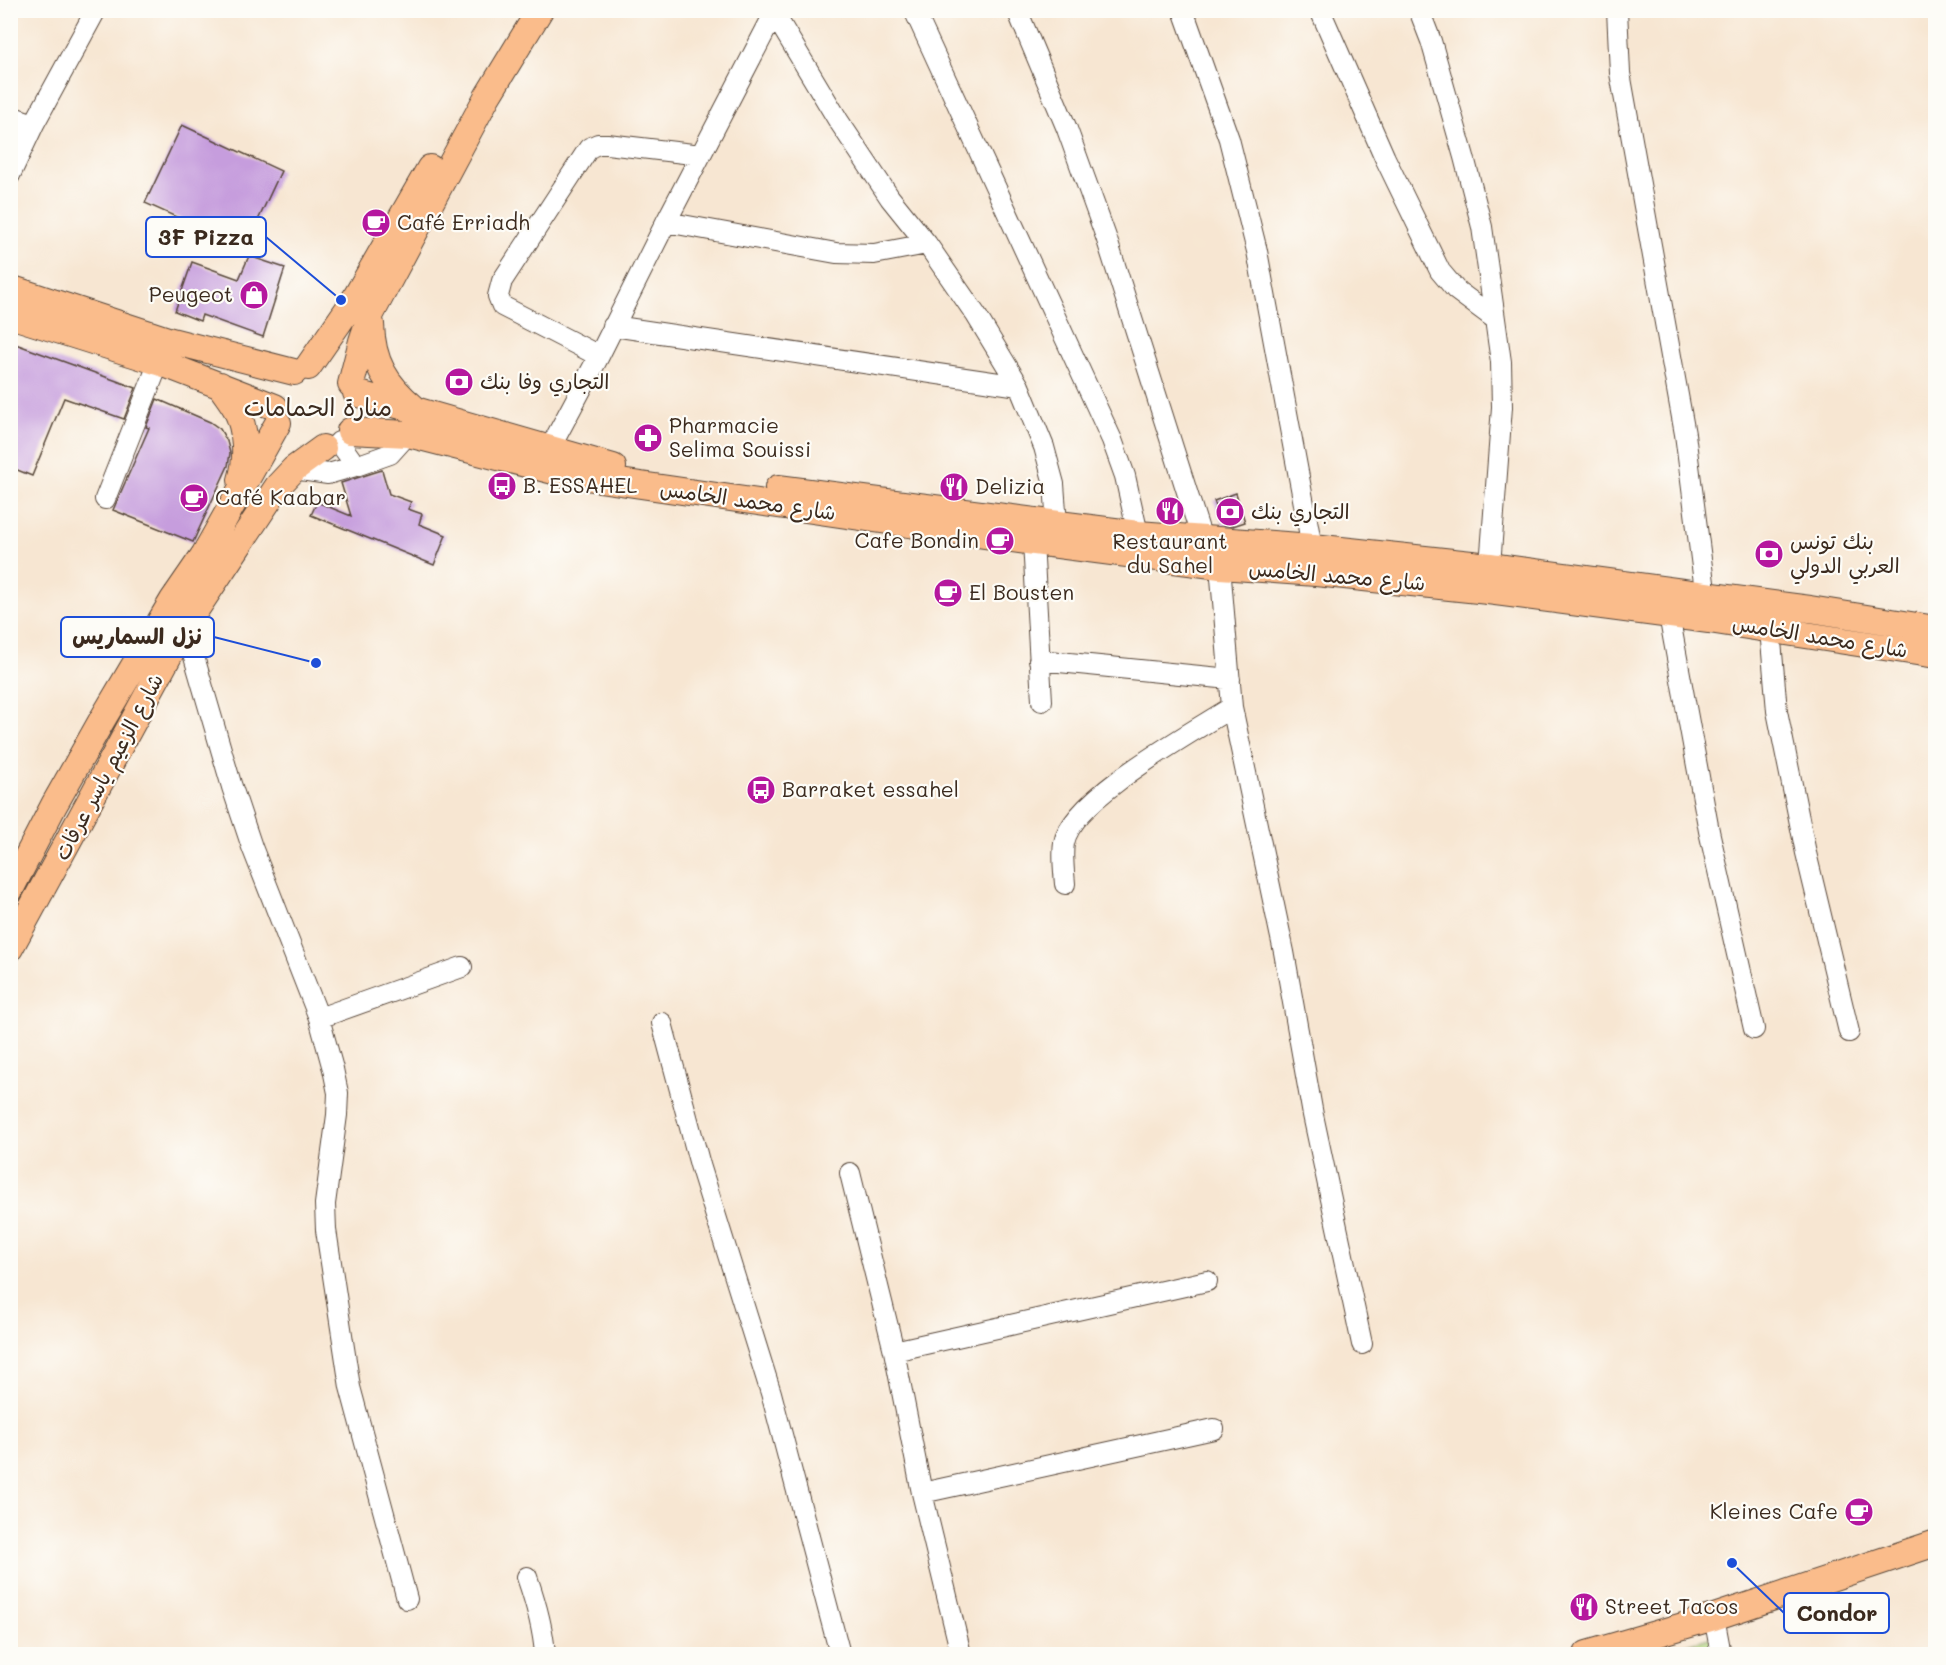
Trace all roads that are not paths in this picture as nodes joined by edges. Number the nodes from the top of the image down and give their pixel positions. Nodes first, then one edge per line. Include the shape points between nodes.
1 (96, 10) edge
2 (520, 10) edge
3 (540, 10) edge
4 (914, 10) edge
5 (1017, 10) edge
6 (1183, 10) edge
7 (1320, 10) edge
8 (1419, 10) edge
9 (1617, 10) edge
10 (774, 12) edge
11 (10, 116) edge
12 (34, 124) junction
13 (701, 155) junction
14 (10, 175) edge
15 (666, 222) junction
16 (927, 244) junction
17 (10, 288) edge
18 (371, 314) junction
19 (10, 315) edge
20 (1495, 319) junction
21 (613, 326) junction
22 (599, 356) junction
23 (159, 362) junction
24 (301, 369) junction
25 (220, 385) junction
26 (1018, 386) junction
27 (353, 388) junction
28 (277, 415) junction
29 (414, 423) junction
30 (337, 440) junction
31 (549, 450) junction
32 (356, 466) junction
33 (294, 469) junction
34 (105, 499) dead end
35 (235, 500) junction
36 (1057, 525) junction
37 (1138, 534) junction
38 (1202, 539) junction
39 (1033, 542) junction
40 (1313, 547) junction
41 (1220, 566) junction
42 (1316, 573) junction
43 (1489, 579) junction
44 (1707, 608) junction
45 (1669, 615) junction
46 (185, 626) junction
47 (1935, 628) edge
48 (1770, 629) junction
49 (1935, 655) edge
50 (1039, 660) junction
51 (1230, 679) junction
52 (1042, 701) dead end
53 (1232, 706) junction
54 (1065, 884) dead end
55 (10, 890) edge
56 (10, 948) edge
57 (462, 967) dead end
58 (319, 1018) junction
59 (662, 1023) dead end
60 (1754, 1029) dead end
61 (1849, 1032) dead end
62 (850, 1173) dead end
63 (1207, 1281) dead end
64 (1362, 1344) dead end
65 (894, 1351) junction
66 (1214, 1429) dead end
67 (922, 1493) junction
68 (1935, 1543) edge
69 (527, 1577) dead end
70 (407, 1599) dead end
71 (1714, 1617) junction
72 (545, 1654) edge
73 (840, 1654) edge
74 (961, 1654) edge
75 (1587, 1654) edge
76 (1721, 1654) edge

1 - 12 street
2 - 24 main road via 370,274 333,333
3 - 18 main road via 487,97
4 - 37 street via 1107,430 1125,476
5 - 38 street via 1102,226
6 - 40 street via 1229,138 1254,240
7 - 20 street via 1384,158 1440,271 1456,290
8 - 20 street via 1482,227
9 - 44 street via 1620,73 1685,434
10 - 13 street
10 - 16 street via 838,120 890,198
11 - 12 street
12 - 14 street
13 - 15 street
13 - 22 street via 608,144 589,148 502,281 498,296 502,306
15 - 16 street via 836,253 874,254
15 - 21 street
16 - 26 street
17 - 24 main road via 168,340
18 - 27 main road
18 - 29 main road via 372,343 381,370
19 - 23 main road
20 - 43 street via 1502,407
21 - 22 street
21 - 26 street
22 - 31 street
23 - 25 main road
23 - 34 street
24 - 27 main road via 332,369
24 - 28 main road via 284,381 277,394
25 - 28 main road
25 - 35 main road via 237,410 245,440 244,470
26 - 36 street via 1044,447 1054,484
27 - 29 main road, شارع محمد الخامس
27 - 30 main road via 358,406 356,419
28 - 30 main road via 286,434 296,443 309,447
28 - 35 main road, شارع الزعيم ياسر عرفات
29 - 30 main road, شارع محمد الخامس
29 - 31 main road, شارع محمد الخامس
29 - 32 street via 390,454
29 - 39 main road, شارع محمد الخامس via 565,474
30 - 32 street
30 - 33 main road, شارع الزعيم ياسر عرفات
31 - 36 main road, شارع محمد الخامس via 608,466
32 - 33 street via 328,474
33 - 46 main road, شارع الزعيم ياسر عرفات via 264,506
35 - 55 main road, شارع الزعيم ياسر عرفات via 97,730
36 - 37 main road, شارع محمد الخامس
37 - 38 main road, شارع محمد الخامس
38 - 40 main road, شارع محمد الخامس
39 - 41 main road, شارع محمد الخامس
39 - 50 street
40 - 42 street
40 - 43 main road, شارع محمد الخامس
41 - 42 main road, شارع محمد الخامس
41 - 51 street
42 - 43 main road, شارع محمد الخامس
43 - 44 main road, شارع محمد الخامس
43 - 45 main road, شارع محمد الخامس
44 - 45 main road, شارع محمد الخامس
44 - 47 main road, شارع محمد الخامس via 1810,609
44 - 48 main road, شارع محمد الخامس
45 - 60 street via 1709,831
46 - 56 main road, شارع الزعيم ياسر عرفات
46 - 58 street via 249,837
48 - 49 main road, شارع محمد الخامس
48 - 61 street via 1777,711
50 - 51 street
50 - 52 street
51 - 53 street
53 - 54 street via 1116,782 1082,810 1064,842
53 - 64 street
57 - 58 street
58 - 70 street via 338,1093 325,1204 326,1230 350,1387
59 - 73 street via 700,1165 771,1393
62 - 65 street
63 - 65 street
65 - 67 street
66 - 67 street
67 - 74 street
68 - 71 main road
69 - 72 street via 538,1608
71 - 75 main road
71 - 76 street

